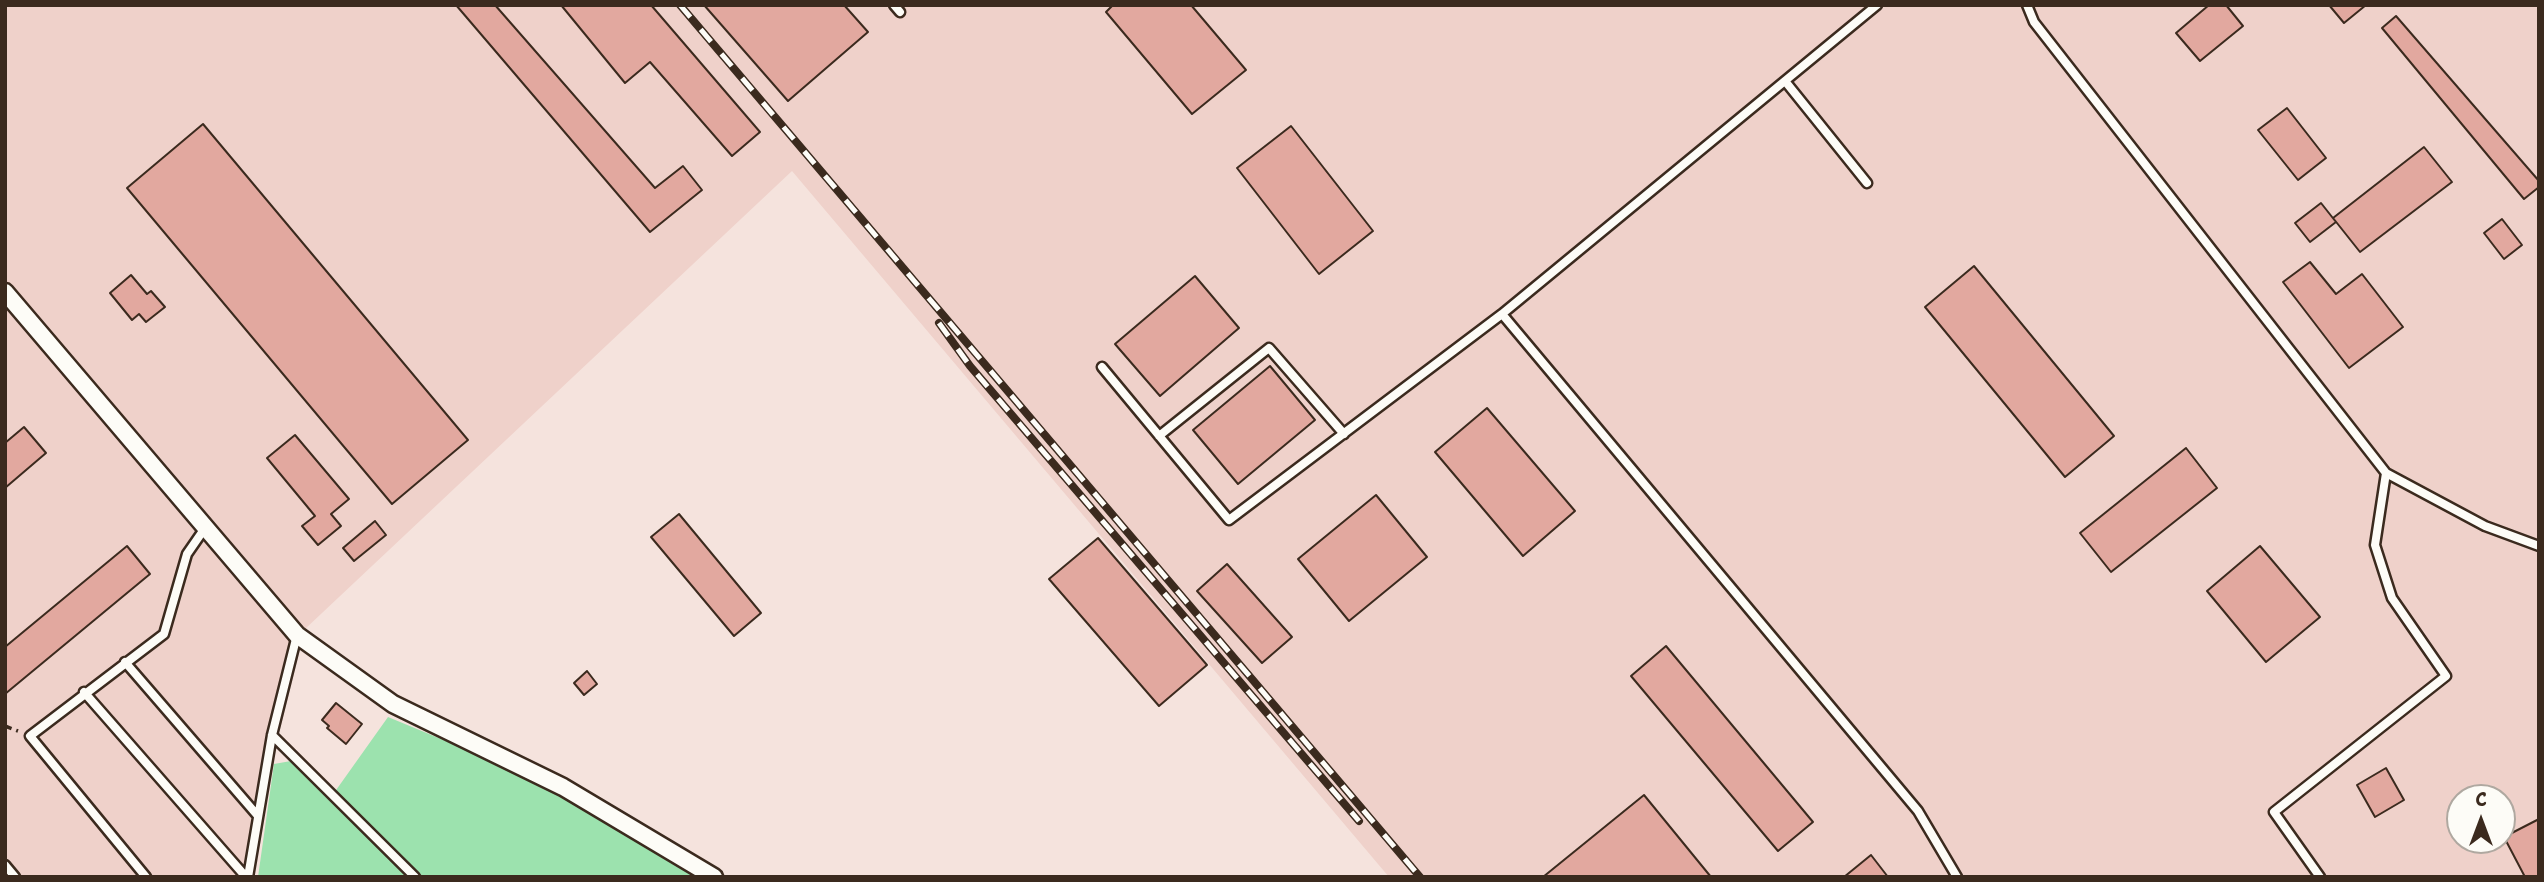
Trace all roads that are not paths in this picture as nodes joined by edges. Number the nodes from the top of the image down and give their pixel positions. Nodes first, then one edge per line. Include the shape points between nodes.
1 (1877, 5) edge
2 (2027, 5) edge
3 (1785, 81) junction
4 (1867, 183) dead end
5 (8, 301) edge
6 (1502, 314) junction
7 (1102, 367) dead end
8 (1343, 434) junction
9 (1159, 436) junction
10 (2386, 474) junction
11 (205, 528) junction
12 (2539, 546) edge
13 (297, 635) junction
14 (125, 662) junction
15 (84, 692) junction
16 (272, 735) junction
17 (258, 816) junction
18 (5, 865) edge
19 (15, 877) edge
20 (146, 877) edge
21 (247, 877) edge
22 (415, 877) edge
23 (713, 877) edge
24 (1957, 877) edge
25 (2320, 877) edge

1 - 3 lane
2 - 10 lane via 2034,22
3 - 4 lane
3 - 6 lane
5 - 11 street
6 - 8 lane
6 - 24 lane via 1918,811
7 - 9 lane
8 - 9 lane via 1229,520
8 - 9 lane via 1269,348
10 - 12 lane via 2485,526
10 - 25 lane via 2375,545 2392,598 2446,676 2274,812
11 - 13 street
11 - 14 lane via 187,554 164,634
13 - 16 lane
13 - 23 street via 393,704 563,787
14 - 15 lane
14 - 17 lane
15 - 20 lane via 30,736
15 - 21 lane
16 - 17 lane
16 - 22 lane
17 - 21 lane
18 - 19 lane

